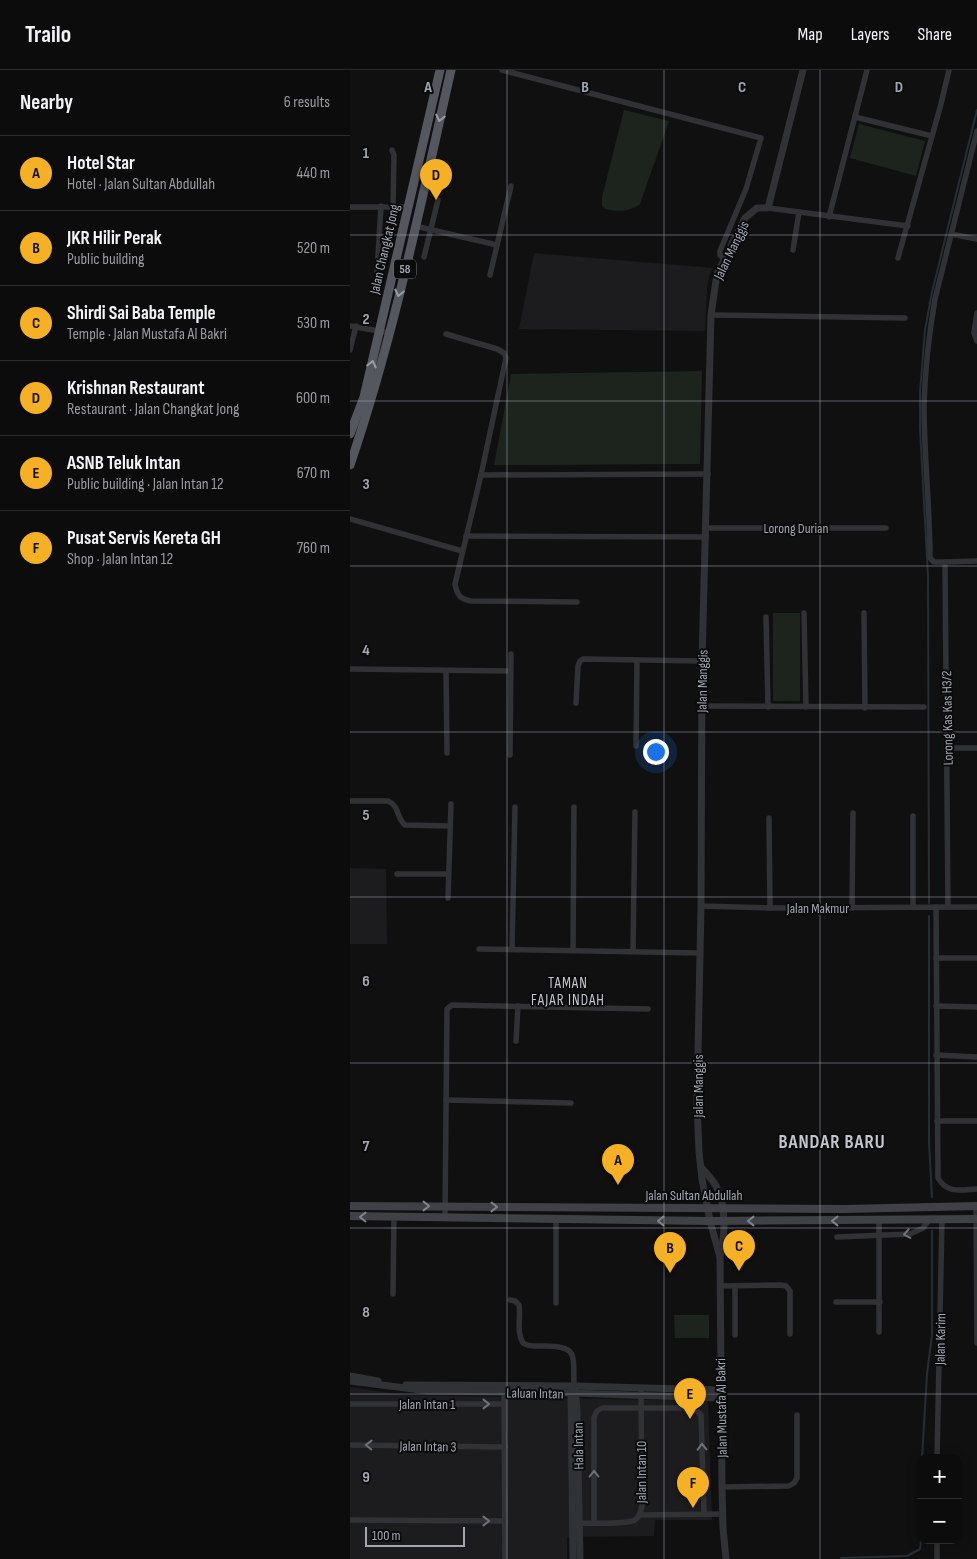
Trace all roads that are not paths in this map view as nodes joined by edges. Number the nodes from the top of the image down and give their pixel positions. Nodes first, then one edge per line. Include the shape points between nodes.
1 (440, 70) edge
2 (451, 70) edge
3 (502, 70) edge
4 (803, 70) edge
5 (867, 70) edge
6 (948, 70) edge
7 (855, 117) junction
8 (977, 131) edge
9 (932, 136) junction
10 (392, 150) dead end
11 (511, 186) dead end
12 (438, 200) dead end
13 (381, 206) junction
14 (393, 206) junction
15 (350, 207) edge
16 (408, 207) junction
17 (768, 208) junction
18 (799, 212) junction
19 (829, 217) junction
20 (415, 226) junction
21 (908, 226) junction
22 (431, 230) junction
23 (951, 234) junction
24 (977, 239) edge
25 (497, 245) junction
26 (793, 250) dead end
27 (424, 257) dead end
28 (898, 258) dead end
29 (724, 259) junction
30 (377, 272) dead end
31 (490, 275) dead end
32 (977, 313) edge
33 (711, 314) junction
34 (905, 318) dead end
35 (353, 326) edge
36 (380, 330) junction
37 (390, 332) junction
38 (446, 334) dead end
39 (977, 342) edge
40 (350, 350) edge
41 (350, 434) edge
42 (350, 465) edge
43 (708, 474) junction
44 (481, 475) junction
45 (350, 519) edge
46 (706, 528) junction
47 (886, 528) dead end
48 (466, 536) junction
49 (706, 537) junction
50 (462, 551) junction
51 (945, 562) junction
52 (977, 562) edge
53 (577, 602) dead end
54 (804, 613) dead end
55 (864, 613) dead end
56 (766, 617) dead end
57 (511, 654) dead end
58 (637, 660) junction
59 (702, 661) junction
60 (350, 670) edge
61 (446, 671) junction
62 (510, 671) junction
63 (576, 703) dead end
64 (702, 706) junction
65 (768, 707) junction
66 (806, 707) junction
67 (924, 707) dead end
68 (865, 708) junction
69 (636, 746) dead end
70 (947, 748) junction
71 (977, 748) edge
72 (447, 753) dead end
73 (510, 755) dead end
74 (350, 801) edge
75 (451, 804) dead end
76 (515, 807) dead end
77 (574, 808) dead end
78 (635, 812) dead end
79 (853, 814) dead end
80 (913, 816) dead end
81 (769, 818) dead end
82 (450, 826) junction
83 (397, 874) dead end
84 (448, 874) junction
85 (448, 898) dead end
86 (701, 906) junction
87 (913, 907) junction
88 (936, 907) junction
89 (948, 907) junction
90 (770, 908) junction
91 (852, 908) junction
92 (977, 908) edge
93 (479, 949) dead end
94 (512, 949) junction
95 (573, 950) junction
96 (633, 952) junction
97 (700, 953) junction
98 (936, 958) junction
99 (977, 958) edge
100 (518, 1006) junction
101 (936, 1006) junction
102 (977, 1007) edge
103 (648, 1009) dead end
104 (516, 1041) dead end
105 (936, 1055) junction
106 (977, 1057) edge
107 (446, 1100) junction
108 (570, 1103) dead end
109 (937, 1121) junction
110 (977, 1121) edge
111 (700, 1167) junction
112 (977, 1189) edge
113 (350, 1206) edge
114 (445, 1206) junction
115 (976, 1206) edge
116 (707, 1207) junction
117 (722, 1208) junction
118 (899, 1208) junction
119 (860, 1209) junction
120 (350, 1216) edge
121 (394, 1217) junction
122 (445, 1218) junction
123 (556, 1220) junction
124 (929, 1220) junction
125 (942, 1220) junction
126 (710, 1221) junction
127 (724, 1221) junction
128 (879, 1221) junction
129 (976, 1222) edge
130 (837, 1237) dead end
131 (879, 1237) junction
132 (720, 1257) junction
133 (720, 1286) junction
134 (735, 1286) junction
135 (977, 1293) edge
136 (393, 1294) dead end
137 (510, 1300) dead end
138 (836, 1302) dead end
139 (880, 1302) junction
140 (556, 1303) dead end
141 (880, 1332) dead end
142 (790, 1334) dead end
143 (735, 1335) dead end
144 (977, 1343) edge
145 (350, 1376) edge
146 (350, 1381) edge
147 (504, 1389) junction
148 (574, 1391) junction
149 (641, 1392) junction
150 (721, 1394) junction
151 (350, 1404) edge
152 (504, 1404) junction
153 (642, 1407) junction
154 (798, 1415) dead end
155 (350, 1445) edge
156 (505, 1447) junction
157 (937, 1454) edge
158 (722, 1487) junction
159 (704, 1513) junction
160 (723, 1514) junction
161 (639, 1515) junction
162 (350, 1520) edge
163 (505, 1521) junction
164 (576, 1523) junction
165 (594, 1523) junction
166 (937, 1544) edge
167 (505, 1559) edge
168 (573, 1559) edge
169 (580, 1559) edge
170 (726, 1559) edge
171 (937, 1559) edge

1 - 16 highway, Jalan Changkat Jong / 58
2 -> 20 highway, Jalan Changkat Jong / 58
3 - 29 street via 761,138 746,189 720,251
4 - 17 street
5 - 7 street
6 - 9 street
7 - 9 street
7 - 19 street
8 - 23 street
9 - 21 street
10 - 14 street
11 - 25 street
12 - 22 street
13 - 14 street
13 - 15 street
13 - 30 street
14 - 16 street
16 - 36 highway, Jalan Changkat Jong / 58
17 - 18 street
17 - 29 street, Jalan Manggis via 757,208 745,218
18 - 19 street
18 - 26 street
19 - 21 street
20 - 22 street
20 -> 37 highway, Jalan Changkat Jong / 58
21 - 28 street
22 - 25 street
22 - 27 street
23 - 24 street
23 - 51 street via 931,323 924,404 930,558 934,562
25 - 31 street
29 - 33 street, Jalan Manggis via 715,283
32 - 39 street via 974,333
33 - 34 street
33 - 43 street, Jalan Manggis
35 - 36 street
35 - 40 street
36 - 37 street
41 -> 36 highway, Jalan Changkat Jong / 58 via 364,397
37 - 42 highway, Jalan Changkat Jong / 58
38 - 44 street via 497,349 506,358
43 - 44 street
43 - 46 street, Jalan Manggis
44 - 48 street
45 - 50 street
46 - 47 street, Lorong Durian
46 - 49 street, Jalan Manggis
48 - 49 street
48 - 50 street
49 - 59 street, Jalan Manggis
50 - 53 street via 455,584 456,593 462,599
51 - 52 street
51 - 70 street, Lorong Kas Kas H3/2
54 - 66 street
55 - 68 street
56 - 65 street
57 - 62 street
58 - 59 street
58 - 63 street via 580,661
58 - 69 street
59 - 64 street, Jalan Manggis
60 - 61 street
61 - 62 street
61 - 72 street
62 - 73 street
64 - 65 street
64 - 86 street, Jalan Manggis
65 - 66 street
66 - 68 street
67 - 68 street
70 - 71 street
70 - 89 street, Lorong Kas Kas H3/2
74 - 82 street via 393,803 405,825
75 - 82 street
76 - 94 street
77 - 95 street
78 - 96 street
79 - 91 street
80 - 87 street
81 - 90 street
82 - 84 street
83 - 84 street
84 - 85 street
86 - 90 street, Jalan Makmur
86 - 97 street, Jalan Manggis
87 - 88 street, Jalan Makmur
87 - 91 street, Jalan Makmur
88 - 89 street, Jalan Makmur
88 - 98 street
89 - 92 street, Jalan Makmur
90 - 91 street, Jalan Makmur
93 - 94 street
94 - 95 street
95 - 96 street
96 - 97 street
97 - 111 street, Jalan Manggis via 697,1103
98 - 99 street
98 - 101 street
100 - 103 street
100 - 104 street
100 - 107 street via 449,1006
101 - 102 street
101 - 105 street
105 - 106 street
105 - 109 street
107 - 108 street
107 - 114 street
109 - 110 street
109 - 112 street via 938,1178 949,1189
111 - 116 street, Jalan Manggis
111 - 117 street via 717,1187
113 -> 114 main road, Jalan Sultan Abdullah
114 -> 116 main road, Jalan Sultan Abdullah
114 - 122 street
115 - 118 main road, Jalan Sultan Abdullah
115 - 129 street
116 - 117 main road, Jalan Sultan Abdullah
116 - 126 street, Jalan Manggis
117 - 119 main road, Jalan Sultan Abdullah
117 - 127 street, Jalan Mustafa Al Bakri
118 - 119 main road, Jalan Sultan Abdullah
118 - 128 main road
119 - 128 main road via 874,1214
121 -> 120 main road, Jalan Sultan Abdullah
121 - 122 main road, Jalan Sultan Abdullah
121 - 136 street
122 - 123 main road, Jalan Sultan Abdullah
126 -> 123 main road, Jalan Sultan Abdullah
123 - 140 street
124 - 125 main road, Jalan Sultan Abdullah
124 - 128 main road, Jalan Sultan Abdullah
124 -> 131 street via 910,1234
125 - 129 main road, Jalan Sultan Abdullah
125 - 157 street, Jalan Karim
126 - 127 main road, Jalan Sultan Abdullah
126 - 132 street, Jalan Mustafa Al Bakri
128 -> 127 main road, Jalan Sultan Abdullah
127 - 132 street, Jalan Mustafa Al Bakri
128 - 131 street
129 - 135 street
130 - 131 street
131 - 139 street
132 - 133 street, Jalan Mustafa Al Bakri
133 - 134 street
133 - 150 street, Jalan Mustafa Al Bakri
134 - 142 street via 786,1286 790,1291
134 - 143 street
135 - 144 street
137 - 148 street via 519,1304 523,1343 532,1346 560,1345 570,1351 574,1364
138 - 139 street
139 - 141 street
145 - 147 street, Laluan Intan via 408,1385
146 - 147 street, Laluan Intan via 429,1391
147 - 148 street, Laluan Intan
147 - 152 street
148 - 149 street, Laluan Intan
148 - 164 street, Hala Intan
149 - 150 street, Laluan Intan
149 - 153 street, Jalan Intan 10
150 - 158 street, Jalan Mustafa Al Bakri
151 -> 152 street, Jalan Intan 1
152 - 156 street
159 -> 153 street via 701,1415 689,1408
153 - 161 street, Jalan Intan 10 via 642,1506
165 -> 153 street via 594,1417 602,1408
154 - 158 street via 794,1483 788,1486
156 -> 155 street, Jalan Intan 3
156 - 163 street
158 - 160 street, Jalan Mustafa Al Bakri
159 - 160 street
159 - 161 street
160 - 170 street, Jalan Mustafa Al Bakri
161 - 165 street, Jalan Intan 10 via 628,1522
162 -> 163 street
163 - 167 street
164 - 165 street, Jalan Intan 10
164 - 168 street, Hala Intan
164 - 169 street, Hala Intan
166 - 171 street

